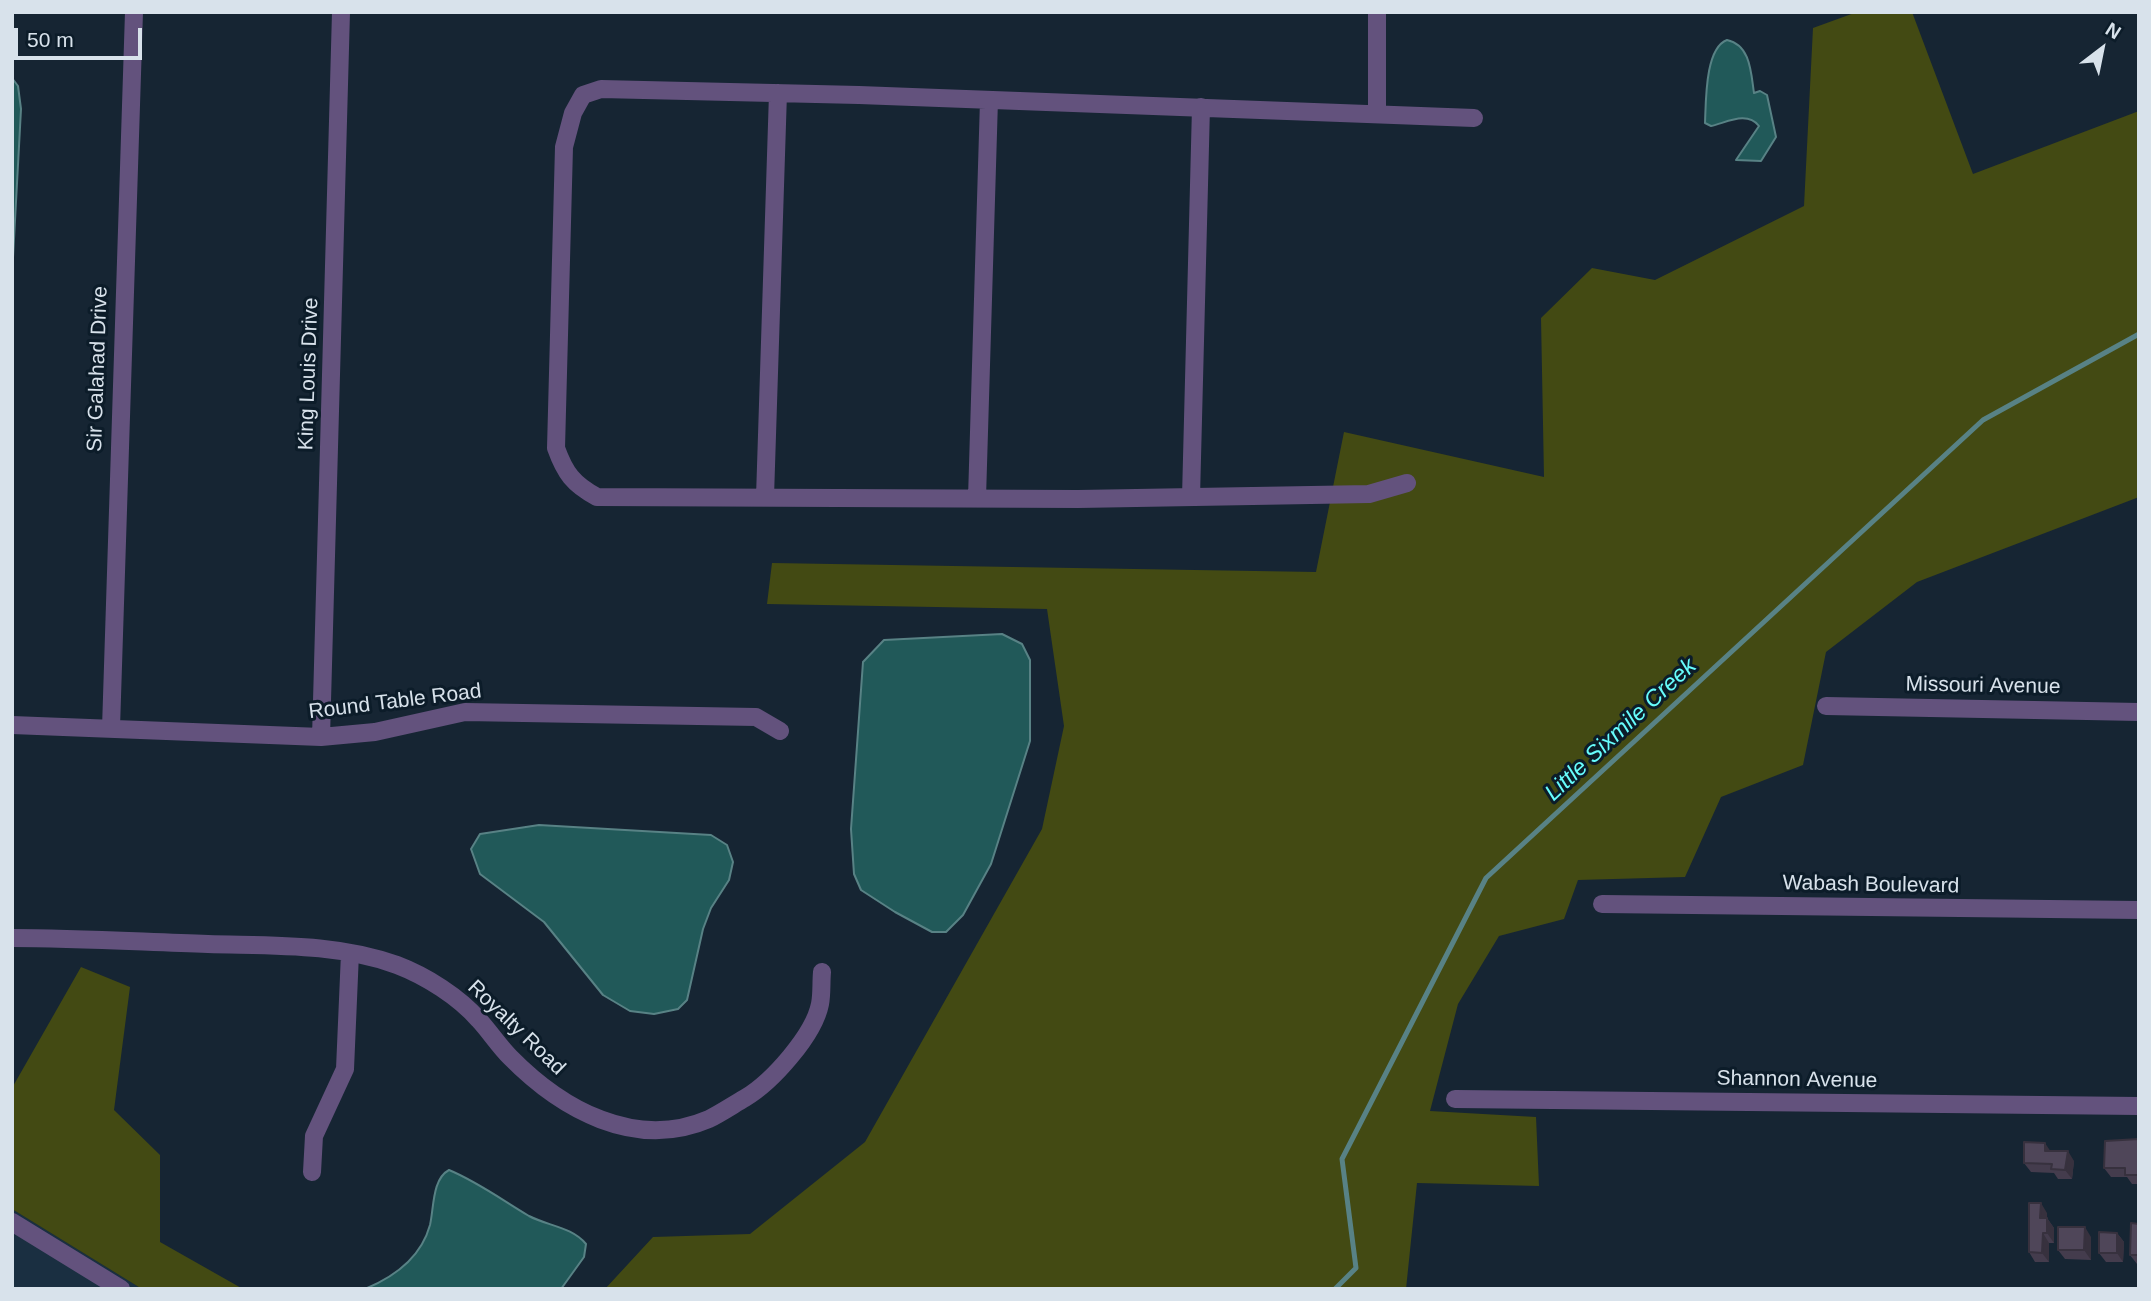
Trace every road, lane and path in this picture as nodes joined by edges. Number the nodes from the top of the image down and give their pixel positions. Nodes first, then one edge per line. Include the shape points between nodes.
1 (134, 12) edge
2 (341, 12) edge
3 (1377, 12) edge
4 (778, 93) junction
5 (989, 100) junction
6 (1201, 107) junction
7 (1377, 113) junction
8 (1474, 118) dead end
9 (1407, 484) dead end
10 (765, 497) junction
11 (1191, 497) junction
12 (977, 498) junction
13 (1826, 706) dead end
14 (2139, 712) edge
15 (12, 725) edge
16 (111, 728) junction
17 (780, 731) dead end
18 (321, 737) junction
19 (1602, 904) dead end
20 (2139, 911) edge
21 (12, 937) edge
22 (350, 953) junction
23 (822, 972) dead end
24 (1455, 1099) dead end
25 (2139, 1106) edge
26 (312, 1172) dead end
27 (12, 1222) edge
28 (121, 1289) edge

1 - 16 street, Sir Galahad Drive
2 - 18 street, King Louis Drive
3 - 7 street
4 - 5 street
4 - 10 street
4 - 10 street via 601,89 583,95 564,147 556,448 564,471 576,485 597,497
5 - 6 street
5 - 12 street
6 - 7 street
6 - 11 street
7 - 8 street
9 - 11 street via 1369,494
10 - 12 street
11 - 12 street
13 - 14 street, Missouri Avenue
15 - 16 street, Round Table Road
16 - 18 street, Round Table Road
17 - 18 street, Round Table Road via 756,717 465,712 375,732
19 - 20 street, Wabash Boulevard
21 - 22 street, Royalty Road
22 - 23 street, Royalty Road via 396,965 455,999 552,1095 590,1117 647,1129 679,1128 709,1119 754,1093 804,1038 820,1006
22 - 26 street via 345,1069 314,1136
24 - 25 street, Shannon Avenue
27 - 28 street

